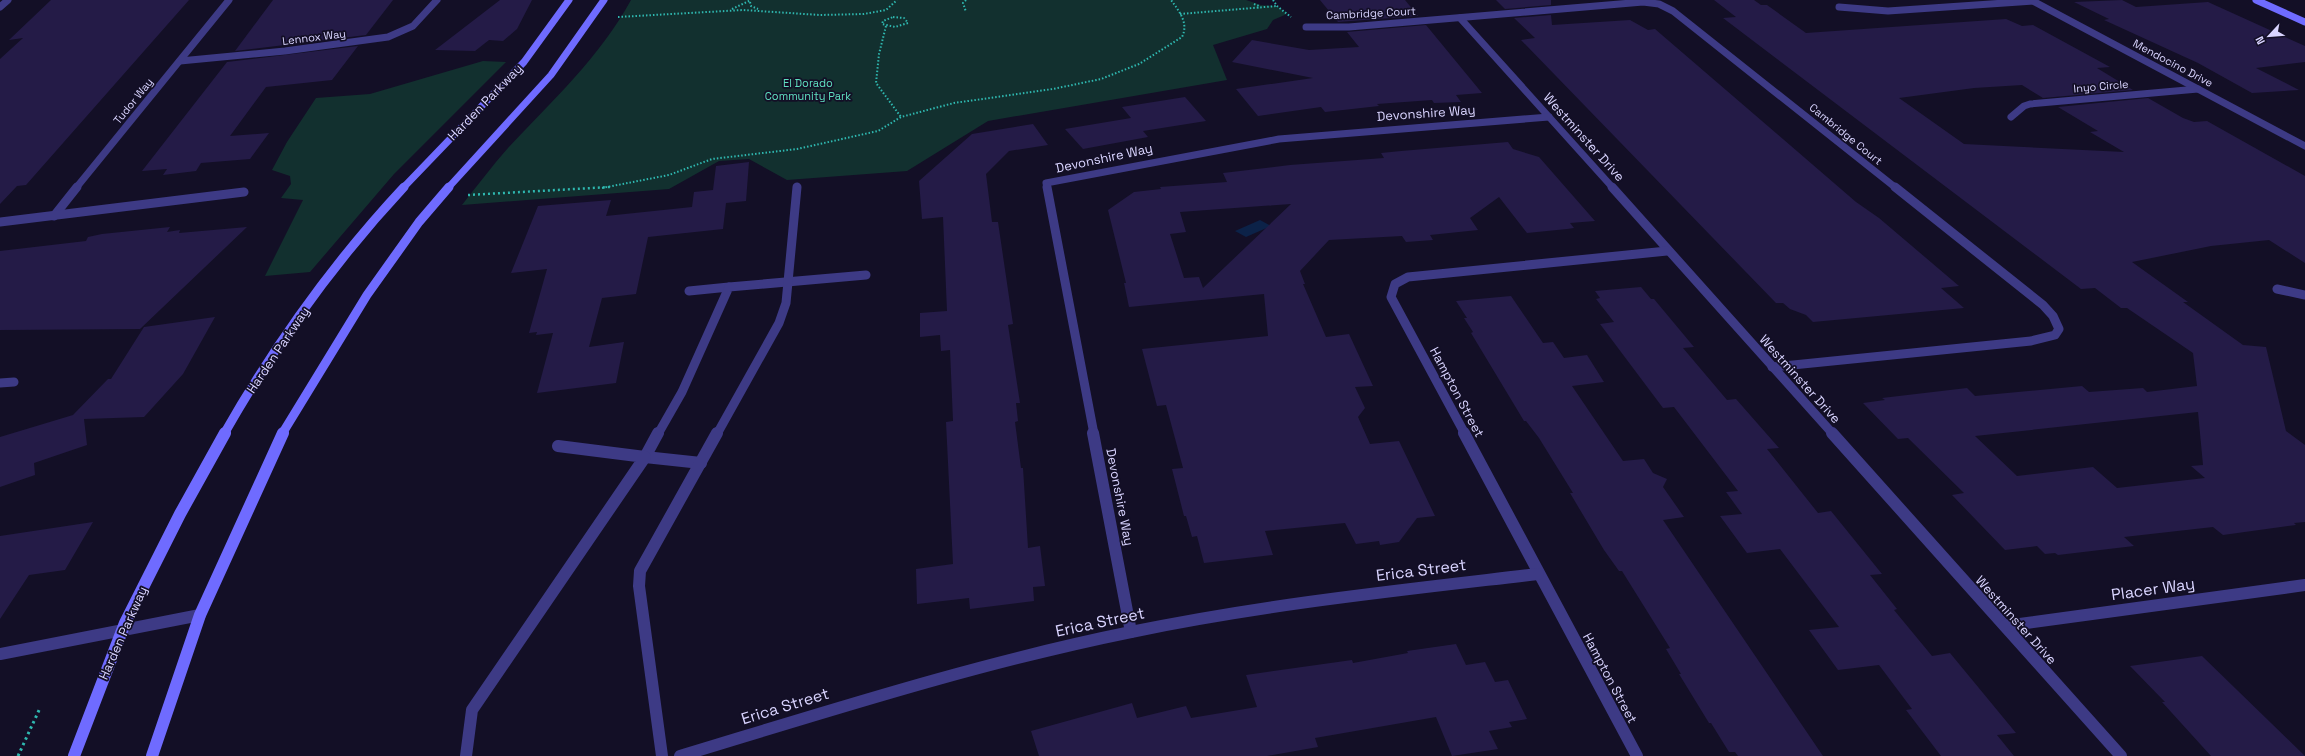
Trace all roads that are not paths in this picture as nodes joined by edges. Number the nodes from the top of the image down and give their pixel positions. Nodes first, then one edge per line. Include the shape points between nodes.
1 (8, 0) edge
2 (229, 0) edge
3 (437, 0) edge
4 (569, 0) edge
5 (604, 0) edge
6 (2256, 0) edge
7 (2033, 1) edge
8 (0, 7) edge
9 (1839, 7) dead end
10 (1460, 18) junction
11 (2305, 22) edge
12 (1306, 27) dead end
13 (180, 60) junction
14 (2198, 89) junction
15 (1549, 117) junction
16 (2011, 117) dead end
17 (2305, 146) edge
18 (797, 187) dead end
19 (244, 192) dead end
20 (54, 216) junction
21 (0, 222) edge
22 (1667, 251) junction
23 (866, 274) dead end
24 (788, 282) junction
25 (729, 287) junction
26 (2277, 290) dead end
27 (689, 291) dead end
28 (2305, 295) edge
29 (1772, 367) junction
30 (14, 382) dead end
31 (0, 383) edge
32 (558, 446) dead end
33 (645, 457) junction
34 (701, 463) junction
35 (1538, 574) junction
36 (2305, 585) edge
37 (200, 615) junction
38 (2005, 626) junction
39 (122, 630) junction
40 (1131, 632) junction
41 (0, 654) edge
42 (74, 756) edge
43 (152, 756) edge
44 (466, 756) edge
45 (662, 756) edge
46 (680, 756) edge
47 (1637, 756) edge
48 (2121, 756) edge

1 - 8 street
2 - 13 street, Tudor Way
3 - 13 street, Lennox Way via 413,26 388,37 285,51
4 - 39 street, Harden Parkway via 524,61 411,179 367,228 323,284 229,422
5 - 37 street via 551,75 453,182 366,295 283,433
6 - 11 street
7 - 9 street via 1888,11
7 - 14 street, Mendocino Drive
10 - 12 street, Cambridge Court via 1349,27
10 - 15 street, Westminster Drive
10 - 29 street, Cambridge Court via 1643,2 1667,7 2043,305 2053,316 2059,329 2055,335 2031,342
13 - 20 street, Tudor Way
14 - 16 street, Inyo Circle via 2030,104
14 - 17 street, Mendocino Drive
15 - 22 street, Westminster Drive
15 - 40 street, Devonshire Way via 1279,139 1046,183
18 - 24 street
19 - 20 street
20 - 21 street
22 - 29 street, Westminster Drive
22 - 35 street, Hampton Street via 1408,277 1397,281 1391,289 1391,297
23 - 24 street
24 - 25 street
24 - 34 street via 786,303 779,323
25 - 27 street
25 - 33 street via 682,392
26 - 28 street
29 - 38 street, Westminster Drive
30 - 31 street
32 - 33 street
33 - 34 street
33 - 44 street via 472,710
34 - 45 street via 638,578
35 - 40 street, Erica Street via 1314,600
35 - 47 street, Hampton Street
36 - 38 street, Placer Way
37 - 39 street
37 - 43 street
38 - 48 street, Westminster Drive
39 - 41 street
39 - 42 street, Harden Parkway
40 - 46 street, Erica Street via 998,661

